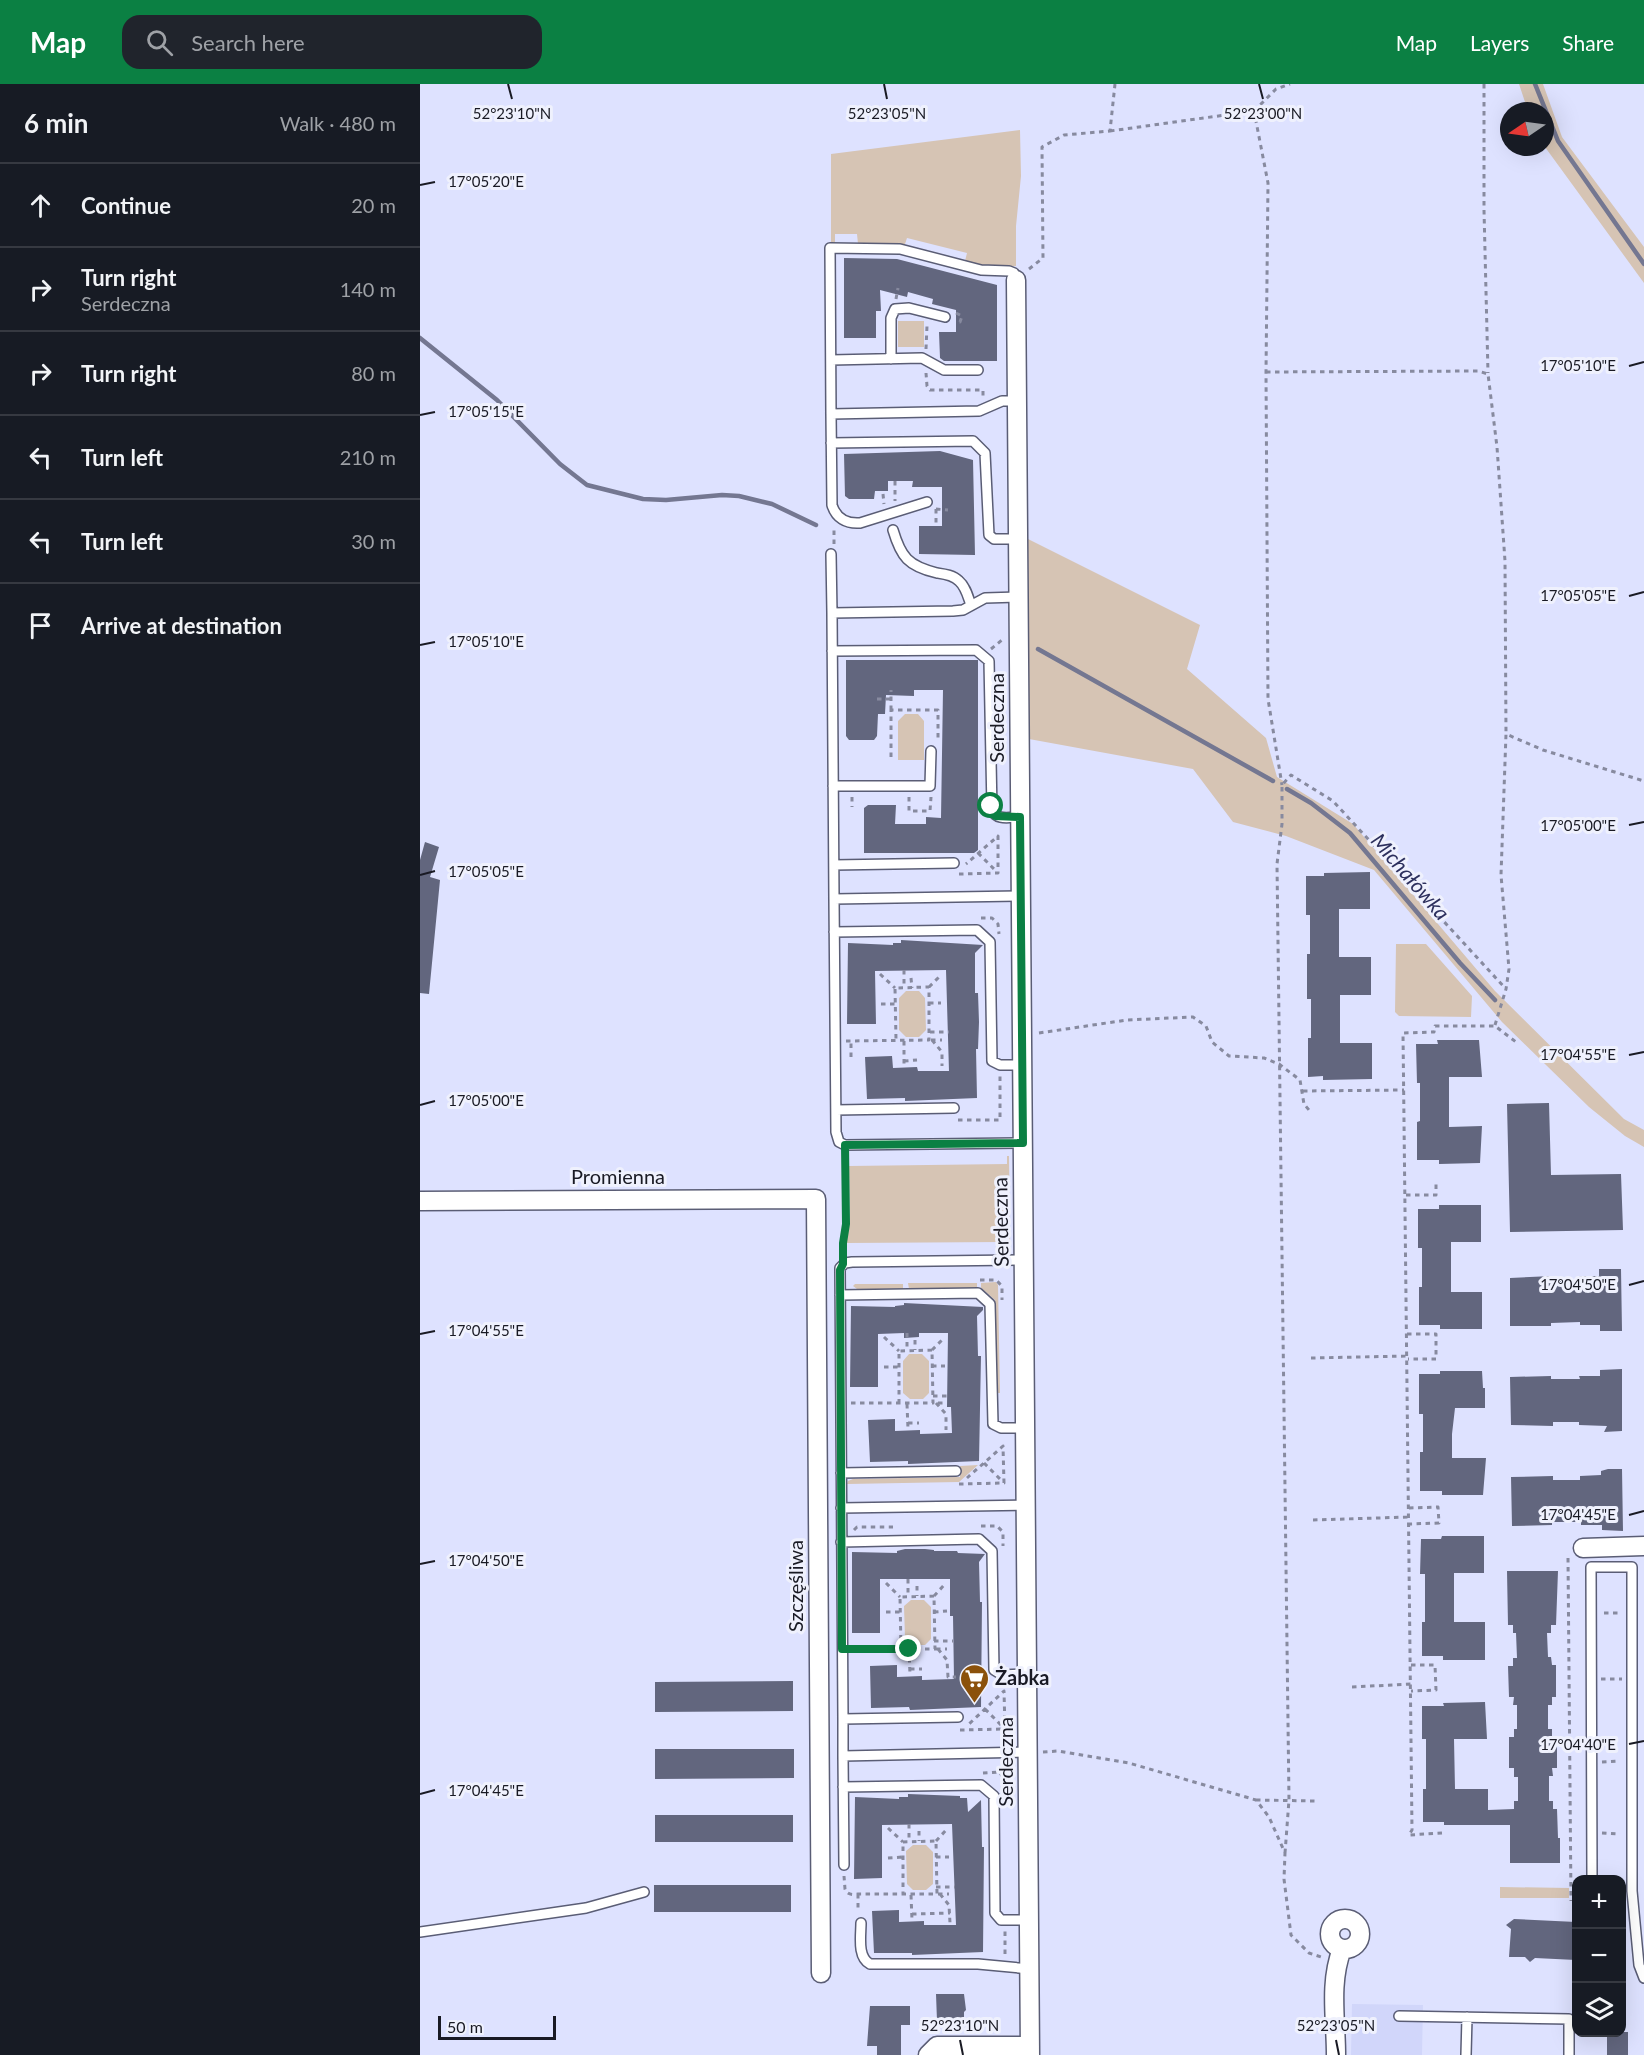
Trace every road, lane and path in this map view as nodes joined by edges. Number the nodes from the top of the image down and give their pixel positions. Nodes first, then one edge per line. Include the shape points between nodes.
1 (1115, 84) edge
2 (1290, 84) edge
3 (1484, 84) edge
4 (1254, 111) junction
5 (1110, 131) junction
6 (1016, 280) junction
7 (945, 317) dead end
8 (891, 359) junction
9 (926, 359) junction
10 (831, 360) junction
11 (978, 370) dead end
12 (1266, 372) junction
13 (1488, 374) junction
14 (1017, 401) junction
15 (983, 410) junction
16 (831, 414) junction
17 (831, 443) junction
18 (895, 481) dead end
19 (927, 502) dead end
20 (834, 510) junction
21 (936, 510) dead end
22 (948, 510) dead end
23 (895, 512) junction
24 (893, 530) dead end
25 (1018, 539) junction
26 (831, 554) joint
27 (1019, 597) junction
28 (971, 605) junction
29 (832, 613) junction
30 (832, 651) junction
31 (891, 690) dead end
32 (877, 699) dead end
33 (891, 699) junction
34 (891, 710) junction
35 (1506, 734) junction
36 (934, 747) joint
37 (891, 757) dead end
38 (1644, 781) edge
39 (1282, 785) junction
40 (833, 786) junction
41 (909, 792) dead end
42 (930, 811) dead end
43 (1020, 817) junction
44 (978, 853) dead end
45 (954, 863) dead end
46 (834, 865) junction
47 (998, 873) dead end
48 (1021, 896) junction
49 (834, 899) junction
50 (970, 918) dead end
51 (834, 932) junction
52 (999, 936) dead end
53 (904, 970) dead end
54 (880, 974) dead end
55 (941, 975) dead end
56 (911, 978) dead end
57 (929, 987) junction
58 (895, 988) junction
59 (904, 988) junction
60 (912, 988) junction
61 (1506, 989) junction
62 (929, 1003) junction
63 (941, 1003) dead end
64 (881, 1004) dead end
65 (895, 1004) junction
66 (1495, 1026) junction
67 (929, 1032) junction
68 (949, 1032) dead end
69 (1022, 1036) junction
70 (896, 1040) junction
71 (904, 1040) junction
72 (931, 1040) junction
73 (942, 1040) dead end
74 (835, 1041) junction
75 (851, 1041) junction
76 (1516, 1042) dead end
77 (851, 1057) dead end
78 (917, 1060) dead end
79 (904, 1061) junction
80 (1279, 1064) junction
81 (942, 1065) dead end
82 (1000, 1065) junction
83 (1022, 1065) junction
84 (904, 1066) dead end
85 (1404, 1090) junction
86 (1303, 1091) junction
87 (954, 1108) dead end
88 (836, 1110) junction
89 (1309, 1110) dead end
90 (953, 1120) dead end
91 (1023, 1143) junction
92 (845, 1145) junction
93 (1436, 1182) dead end
94 (1406, 1196) junction
95 (816, 1199) joint
96 (420, 1201) edge
97 (1024, 1260) junction
98 (843, 1264) junction
99 (979, 1280) dead end
100 (840, 1295) junction
101 (1002, 1308) dead end
102 (907, 1333) dead end
103 (1407, 1334) junction
104 (884, 1337) dead end
105 (944, 1338) dead end
106 (915, 1340) dead end
107 (915, 1350) junction
108 (932, 1350) junction
109 (899, 1351) junction
110 (907, 1351) junction
111 (1311, 1358) dead end
112 (1408, 1358) junction
113 (899, 1366) junction
114 (932, 1366) junction
115 (945, 1366) dead end
116 (884, 1367) dead end
117 (933, 1396) junction
118 (951, 1396) dead end
119 (841, 1403) junction
120 (899, 1403) junction
121 (907, 1403) junction
122 (934, 1403) junction
123 (945, 1403) dead end
124 (908, 1423) junction
125 (919, 1423) dead end
126 (1003, 1428) junction
127 (1025, 1428) junction
128 (908, 1429) dead end
129 (946, 1430) dead end
130 (1003, 1446) dead end
131 (984, 1463) dead end
132 (956, 1471) dead end
133 (841, 1473) junction
134 (1004, 1484) dead end
135 (1026, 1505) junction
136 (841, 1508) junction
137 (1409, 1508) junction
138 (1409, 1517) junction
139 (1312, 1520) dead end
140 (1409, 1524) junction
141 (974, 1526) dead end
142 (897, 1527) dead end
143 (854, 1530) dead end
144 (842, 1542) junction
145 (1644, 1546) edge
146 (1576, 1551) joint
147 (1003, 1554) dead end
148 (908, 1579) dead end
149 (886, 1583) dead end
150 (946, 1583) dead end
151 (917, 1586) dead end
152 (900, 1596) junction
153 (908, 1596) junction
154 (917, 1596) junction
155 (934, 1596) junction
156 (946, 1611) dead end
157 (886, 1612) dead end
158 (900, 1612) junction
159 (934, 1612) junction
160 (934, 1641) junction
161 (953, 1641) dead end
162 (947, 1648) dead end
163 (842, 1649) junction
164 (901, 1649) junction
165 (909, 1649) junction
166 (936, 1649) junction
167 (1411, 1665) junction
168 (909, 1669) junction
169 (922, 1669) dead end
170 (1027, 1674) junction
171 (910, 1675) dead end
172 (1004, 1675) junction
173 (956, 1677) dead end
174 (1411, 1684) junction
175 (1352, 1687) dead end
176 (1411, 1691) junction
177 (1004, 1692) dead end
178 (985, 1709) dead end
179 (958, 1717) dead end
180 (843, 1719) junction
181 (1005, 1729) dead end
182 (1028, 1752) junction
183 (843, 1756) junction
184 (1632, 1761) junction
185 (1592, 1762) junction
186 (977, 1773) dead end
187 (843, 1787) junction
188 (1005, 1790) dead end
189 (1256, 1800) junction
190 (1288, 1800) junction
191 (1316, 1801) dead end
192 (909, 1824) dead end
193 (888, 1828) dead end
194 (948, 1828) dead end
195 (919, 1831) dead end
196 (1442, 1833) dead end
197 (1592, 1833) junction
198 (1632, 1834) junction
199 (919, 1841) junction
200 (936, 1841) junction
201 (903, 1842) junction
202 (909, 1842) junction
203 (1285, 1853) junction
204 (903, 1857) junction
205 (936, 1857) junction
206 (949, 1857) dead end
207 (888, 1858) dead end
208 (844, 1865) joint
209 (1592, 1875) edge
210 (936, 1887) junction
211 (955, 1887) dead end
212 (1626, 1891) edge
213 (1632, 1891) junction
214 (644, 1892) dead end
215 (903, 1894) junction
216 (911, 1894) junction
217 (938, 1894) junction
218 (949, 1894) dead end
219 (1571, 1901) dead end
220 (950, 1913) junction
221 (912, 1914) junction
222 (912, 1920) dead end
223 (1006, 1920) junction
224 (1029, 1920) junction
225 (861, 1923) dead end
226 (950, 1923) dead end
227 (420, 1932) edge
228 (1005, 1955) dead end
229 (1339, 1956) joint
230 (1030, 1970) junction
231 (821, 1973) dead end
232 (1644, 1978) edge
233 (1399, 2016) dead end
234 (1467, 2018) junction
235 (1030, 2050) edge
236 (928, 2055) edge
237 (1336, 2055) edge
238 (1466, 2055) edge
239 (1569, 2055) edge

1 - 5 path
2 - 4 path via 1276,89
3 - 13 path
4 - 5 path
4 - 12 path via 1268,183
5 - 6 path via 1064,135 1042,147 1042,258
6 - 10 lane via 1009,271 981,270 900,249 830,248
6 - 14 street, Serdeczna
7 - 8 lane via 909,308 894,310
8 - 9 lane
8 - 10 lane
9 - 11 lane via 944,370
9 - 15 path via 929,390 982,390
10 - 16 lane
12 - 13 path
12 - 39 path via 1268,699
13 - 35 path via 1505,561
14 - 15 lane via 999,402
14 - 25 street, Serdeczna
15 - 16 lane
16 - 17 lane
17 - 20 lane
17 - 25 lane via 973,441 985,453 989,535 994,539
18 - 23 path
19 - 23 lane
20 - 23 lane via 840,518 856,523
20 - 26 path
21 - 22 path
24 - 28 lane via 908,560 957,579
25 - 27 street, Serdeczna
26 - 29 lane
27 - 28 lane via 989,598
27 - 43 street, Serdeczna
28 - 29 lane via 953,611
29 - 30 lane
30 - 40 lane
30 - 43 lane via 976,650 989,661 992,810 998,817
31 - 33 path
32 - 33 path
33 - 34 path
34 - 36 path via 938,710
34 - 37 path
35 - 38 path via 1543,750
35 - 61 path via 1501,875 1509,969
36 - 40 lane via 930,786
39 - 61 path via 1291,775 1333,801
39 - 80 path via 1277,864
40 - 46 lane
41 - 42 path via 909,811
43 - 48 street, Serdeczna
44 - 47 path
45 - 46 lane
46 - 49 lane
48 - 49 lane
48 - 69 street, Serdeczna
49 - 51 lane
50 - 52 path via 992,918 999,924
51 - 74 lane
51 - 82 lane via 977,930 990,942 991,1054 993,1063
53 - 59 path
54 - 58 path
55 - 57 path
56 - 60 path
57 - 60 path
57 - 62 path
58 - 59 path
58 - 65 path
59 - 60 path
61 - 66 path
62 - 63 path
62 - 67 path
64 - 65 path
65 - 70 path
66 - 76 path
66 - 85 path via 1435,1026 1434,1032 1403,1033
67 - 68 path
67 - 72 path
69 - 80 path via 1127,1020 1193,1017 1206,1026 1212,1042 1229,1056 1264,1058
69 - 83 street, Serdeczna
70 - 71 path
70 - 75 path
71 - 72 path
71 - 79 path
72 - 73 path
72 - 81 path via 942,1052
74 - 75 path
74 - 88 lane
75 - 77 path
78 - 79 path
79 - 84 path
80 - 86 path via 1300,1080
80 - 190 path
82 - 83 lane
82 - 90 path via 1000,1120
83 - 91 street, Serdeczna
85 - 86 path
85 - 94 path
86 - 89 path
87 - 88 lane
88 - 92 lane via 836,1137
91 - 92 lane
91 - 97 street, Serdeczna
92 - 98 path
93 - 94 path via 1436,1195
94 - 103 path
95 - 96 street, Promienna
95 - 231 street, Szczęśliwa
97 - 98 lane
97 - 127 street, Serdeczna
98 - 100 lane
99 - 101 path via 996,1280 1002,1286
100 - 119 lane
100 - 126 lane via 978,1293 990,1304 992,1421
102 - 110 path
103 - 112 path
103 - 112 path via 1436,1334 1436,1359
104 - 109 path
105 - 108 path
106 - 107 path
107 - 108 path
107 - 110 path
108 - 114 path
109 - 110 path
109 - 113 path
111 - 112 path
112 - 137 path
113 - 116 path
113 - 120 path
114 - 115 path
114 - 117 path
117 - 118 path
117 - 122 path
119 - 120 path
119 - 133 lane
120 - 121 path
121 - 122 path
121 - 124 path
122 - 123 path
122 - 129 path via 946,1414
124 - 125 path
124 - 128 path
126 - 127 lane
126 - 130 path
127 - 135 street, Serdeczna
131 - 134 path
132 - 133 lane
133 - 136 lane
135 - 136 lane
135 - 170 street, Serdeczna
136 - 144 lane
137 - 138 path
137 - 140 path via 1438,1508 1438,1523
138 - 139 path
138 - 140 path
140 - 167 path
141 - 147 path via 997,1526 1003,1532
142 - 143 path
144 - 163 lane
144 - 172 lane via 979,1539 992,1551 993,1668
145 - 146 street
146 - 219 path
148 - 153 path
149 - 152 path
150 - 155 path
151 - 154 path
152 - 153 path
152 - 158 path
153 - 154 path
154 - 155 path
155 - 159 path
156 - 159 path
157 - 158 path
158 - 164 path
159 - 160 path
160 - 161 path
160 - 166 path
162 - 166 path
163 - 164 path
163 - 180 lane
164 - 165 path
165 - 166 path
165 - 168 path
166 - 173 path via 948,1660 948,1677
167 - 174 path
167 - 176 path via 1436,1665 1436,1690
168 - 169 path
168 - 171 path
170 - 172 lane
170 - 182 street, Serdeczna
172 - 177 path
174 - 175 path
174 - 176 path
176 - 196 path via 1409,1834
178 - 181 path
179 - 180 lane
180 - 183 lane
182 - 183 lane
182 - 189 path via 1058,1751 1130,1763
182 - 224 street, Serdeczna
183 - 187 lane
184 - 185 path
184 - 185 lane via 1632,1567 1592,1567
184 - 198 lane
185 - 197 lane
186 - 188 path via 999,1772 1005,1779
187 - 208 lane
187 - 223 lane via 981,1785 993,1796 995,1909 997,1917
189 - 190 path
189 - 203 path via 1269,1817
190 - 191 path
190 - 203 path
192 - 202 path
193 - 201 path
194 - 200 path
195 - 199 path
197 - 198 path
197 - 209 lane
198 - 213 lane
199 - 200 path
199 - 202 path
200 - 205 path
201 - 202 path
201 - 204 path
203 - 229 path via 1290,1935 1309,1953
204 - 207 path
204 - 215 path
205 - 206 path
205 - 210 path
208 - 215 path via 844,1887 848,1893
210 - 211 path
210 - 217 path
212 - 213 lane
213 - 232 lane via 1639,1965
214 - 227 lane via 586,1908
215 - 216 path
216 - 217 path
216 - 221 path
217 - 218 path
217 - 220 path via 950,1905
220 - 221 path
220 - 226 path
221 - 222 path
223 - 224 lane
223 - 228 path
224 - 230 street, Serdeczna
225 - 230 lane via 862,1954 870,1964 978,1965
229 - 237 street via 1334,1986
230 - 235 street, Serdeczna
233 - 234 lane
234 - 238 lane
234 - 239 lane via 1569,2019
235 - 236 street via 937,2046

